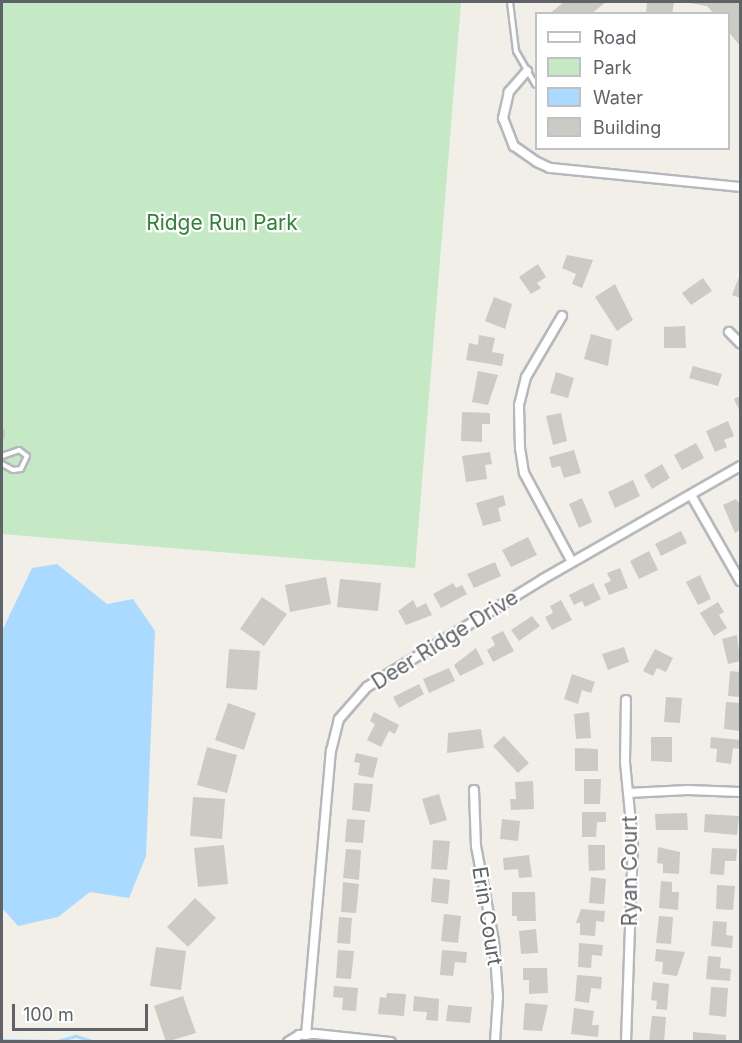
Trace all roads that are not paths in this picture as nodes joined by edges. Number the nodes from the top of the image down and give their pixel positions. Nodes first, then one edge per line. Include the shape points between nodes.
1 (510, 2) edge
2 (527, 71) junction
3 (535, 82) edge
4 (741, 187) edge
5 (562, 316) dead end
6 (729, 332) dead end
7 (741, 343) edge
8 (2, 456) edge
9 (2, 464) edge
10 (741, 466) edge
11 (691, 495) junction
12 (572, 562) junction
13 (741, 581) edge
14 (627, 700) dead end
15 (474, 790) dead end
16 (741, 792) edge
17 (628, 793) junction
18 (306, 1035) junction
19 (365, 1040) edge
20 (288, 1041) edge
21 (390, 1041) edge
22 (495, 1041) edge
23 (626, 1041) edge

1 - 2 lane via 512,34
2 - 3 lane
2 - 4 street via 509,92 503,118 514,146 537,162 550,168
5 - 12 street via 526,377 519,405 519,448 524,473
6 - 7 street
8 - 9 lane via 19,450 27,456 21,469 13,470
10 - 11 street, Deer Ridge Drive
11 - 12 street, Deer Ridge Drive
11 - 13 street
12 - 18 street, Deer Ridge Drive via 367,687 339,719 331,751
14 - 17 street, Ryan Court
15 - 22 street, Erin Court via 477,858 494,941 498,997
16 - 17 street
17 - 23 street, Ryan Court via 633,844
18 - 19 street
18 - 20 street
19 - 21 street

